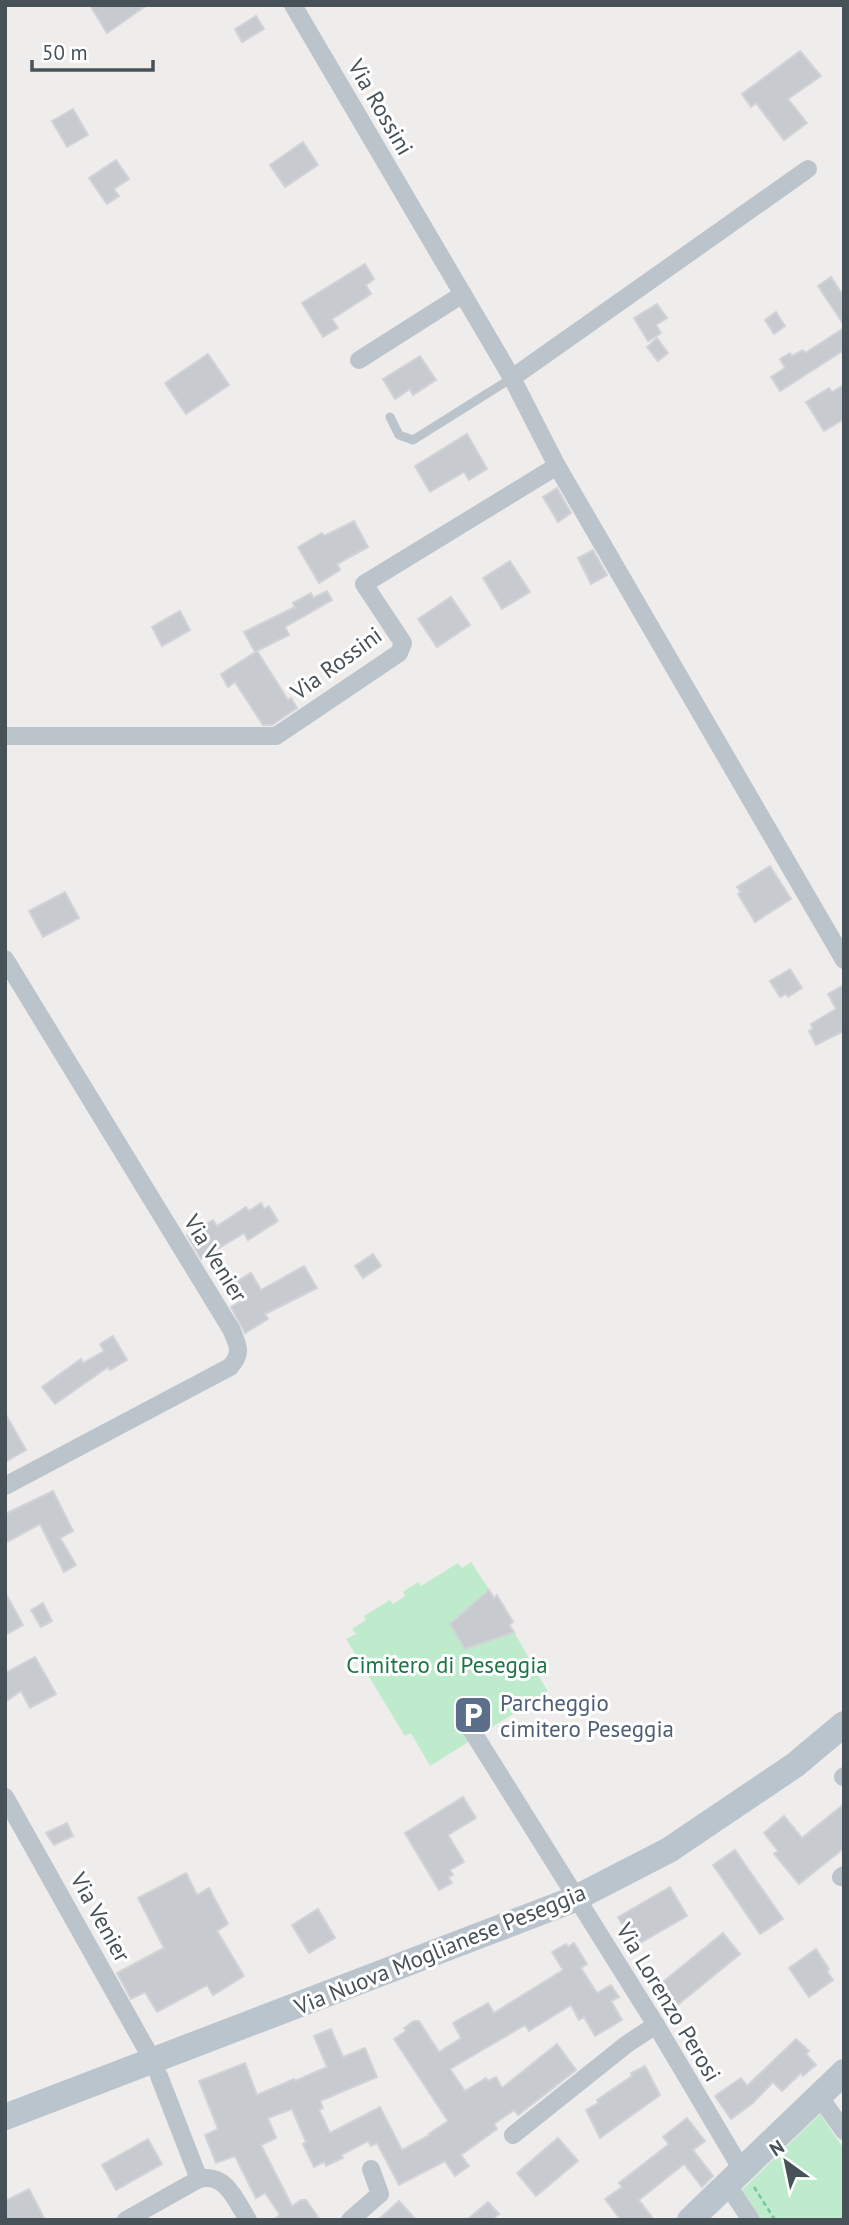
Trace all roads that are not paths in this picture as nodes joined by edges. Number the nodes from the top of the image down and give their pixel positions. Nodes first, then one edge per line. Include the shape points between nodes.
1 (293, 5) edge
2 (808, 169) dead end
3 (463, 294) junction
4 (359, 360) dead end
5 (512, 377) junction
6 (390, 417) dead end
7 (557, 466) junction
8 (5, 736) edge
9 (5, 959) edge
10 (844, 960) edge
11 (5, 1486) edge
12 (464, 1718) dead end
13 (844, 1724) edge
14 (5, 1797) edge
15 (577, 1897) junction
16 (656, 2025) junction
17 (156, 2068) junction
18 (844, 2072) edge
19 (819, 2096) junction
20 (5, 2117) edge
21 (844, 2131) edge
22 (513, 2135) dead end
23 (371, 2169) dead end
24 (739, 2178) junction
25 (199, 2179) junction
26 (126, 2220) edge
27 (248, 2220) edge
28 (350, 2220) edge
29 (690, 2220) edge
30 (751, 2220) edge

1 - 3 street, Via Rossini
2 - 5 street
3 - 4 street
3 - 5 street, Via Rossini
5 - 6 lane via 412,440 399,435
5 - 7 street, Via Rossini
7 - 8 street, Via Rossini via 364,584 403,643 399,653 276,736
7 - 10 street, Via Rossini
9 - 11 street, Via Venier via 239,1348 230,1367
12 - 15 street, Via Lorenzo Perosi
13 - 15 main road, Via Nuova Moglianese Peseggia via 795,1765 669,1850
14 - 17 street, Via Venier
15 - 16 street, Via Lorenzo Perosi
15 - 17 main road, Via Nuova Moglianese Peseggia
16 - 22 street
16 - 24 street, Via Lorenzo Perosi
17 - 20 main road, Via Nuova Moglianese Peseggia
17 - 25 street, Via Venier
18 - 19 main road
19 - 21 street
19 - 24 main road
23 - 28 street via 380,2194
24 - 29 main road
24 - 30 street, Via Lorenzo Perosi
25 - 26 street
25 - 27 street via 209,2177 226,2185

